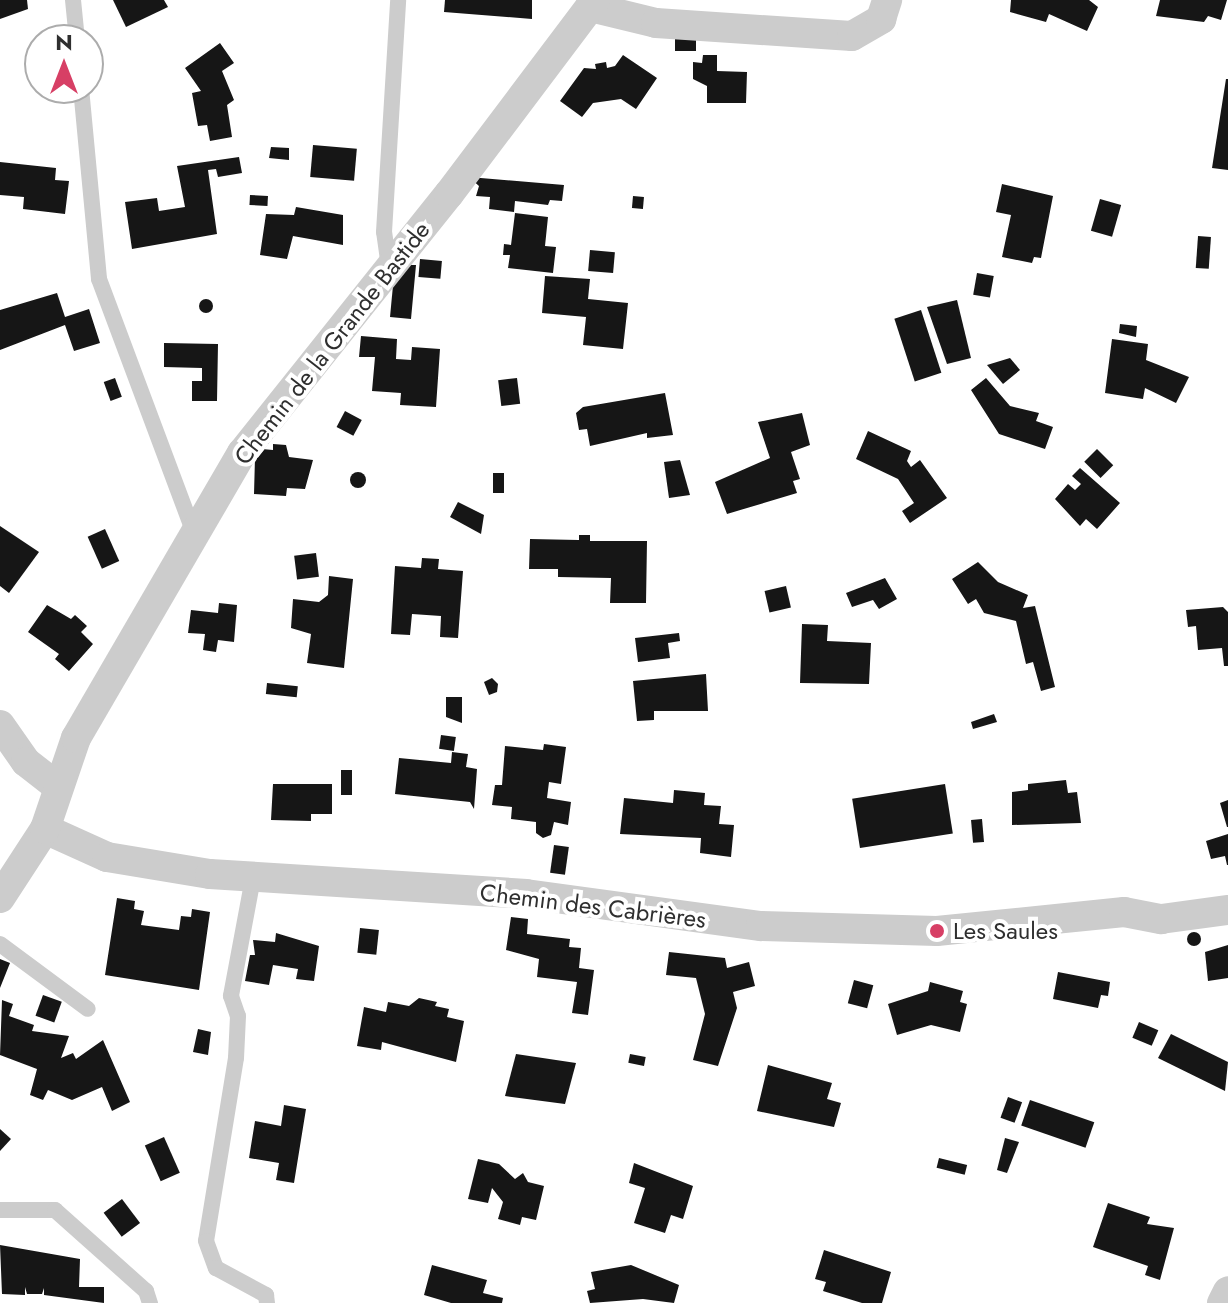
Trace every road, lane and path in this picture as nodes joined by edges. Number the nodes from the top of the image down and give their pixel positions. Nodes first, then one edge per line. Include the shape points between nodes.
1 (73, 0) edge
2 (398, 0) edge
3 (887, 0) edge
4 (592, 4) edge
5 (75, 24) edge
6 (83, 104) edge
7 (389, 269) junction
8 (195, 535) junction
9 (0, 725) edge
10 (57, 786) junction
11 (45, 829) junction
12 (253, 878) junction
13 (0, 898) edge
14 (1228, 910) edge
15 (0, 944) edge
16 (88, 1009) dead end
17 (0, 1210) edge
18 (1228, 1291) edge
19 (150, 1303) edge
20 (267, 1303) edge
21 (1222, 1303) edge

1 - 5 lane
2 - 7 lane via 384,232
3 - 4 street, Chemin de la Grande Bastide via 881,19 852,36 656,23
4 - 7 street, Chemin de la Grande Bastide
6 - 8 lane via 99,279
7 - 8 street, Chemin de la Grande Bastide via 242,453
8 - 10 street, Chemin de la Grande Bastide via 76,738
9 - 10 street via 26,762
10 - 11 street, Chemin de la Grande Bastide
11 - 12 street, Chemin des Cabrières via 107,857
11 - 13 street
12 - 14 street, Chemin des Cabrières via 526,894 761,926 884,933 1124,912 1161,919
12 - 20 lane via 231,996 238,1016 236,1058 206,1241 216,1268 266,1295
15 - 16 lane
17 - 19 lane via 55,1210 146,1291
18 - 21 street

